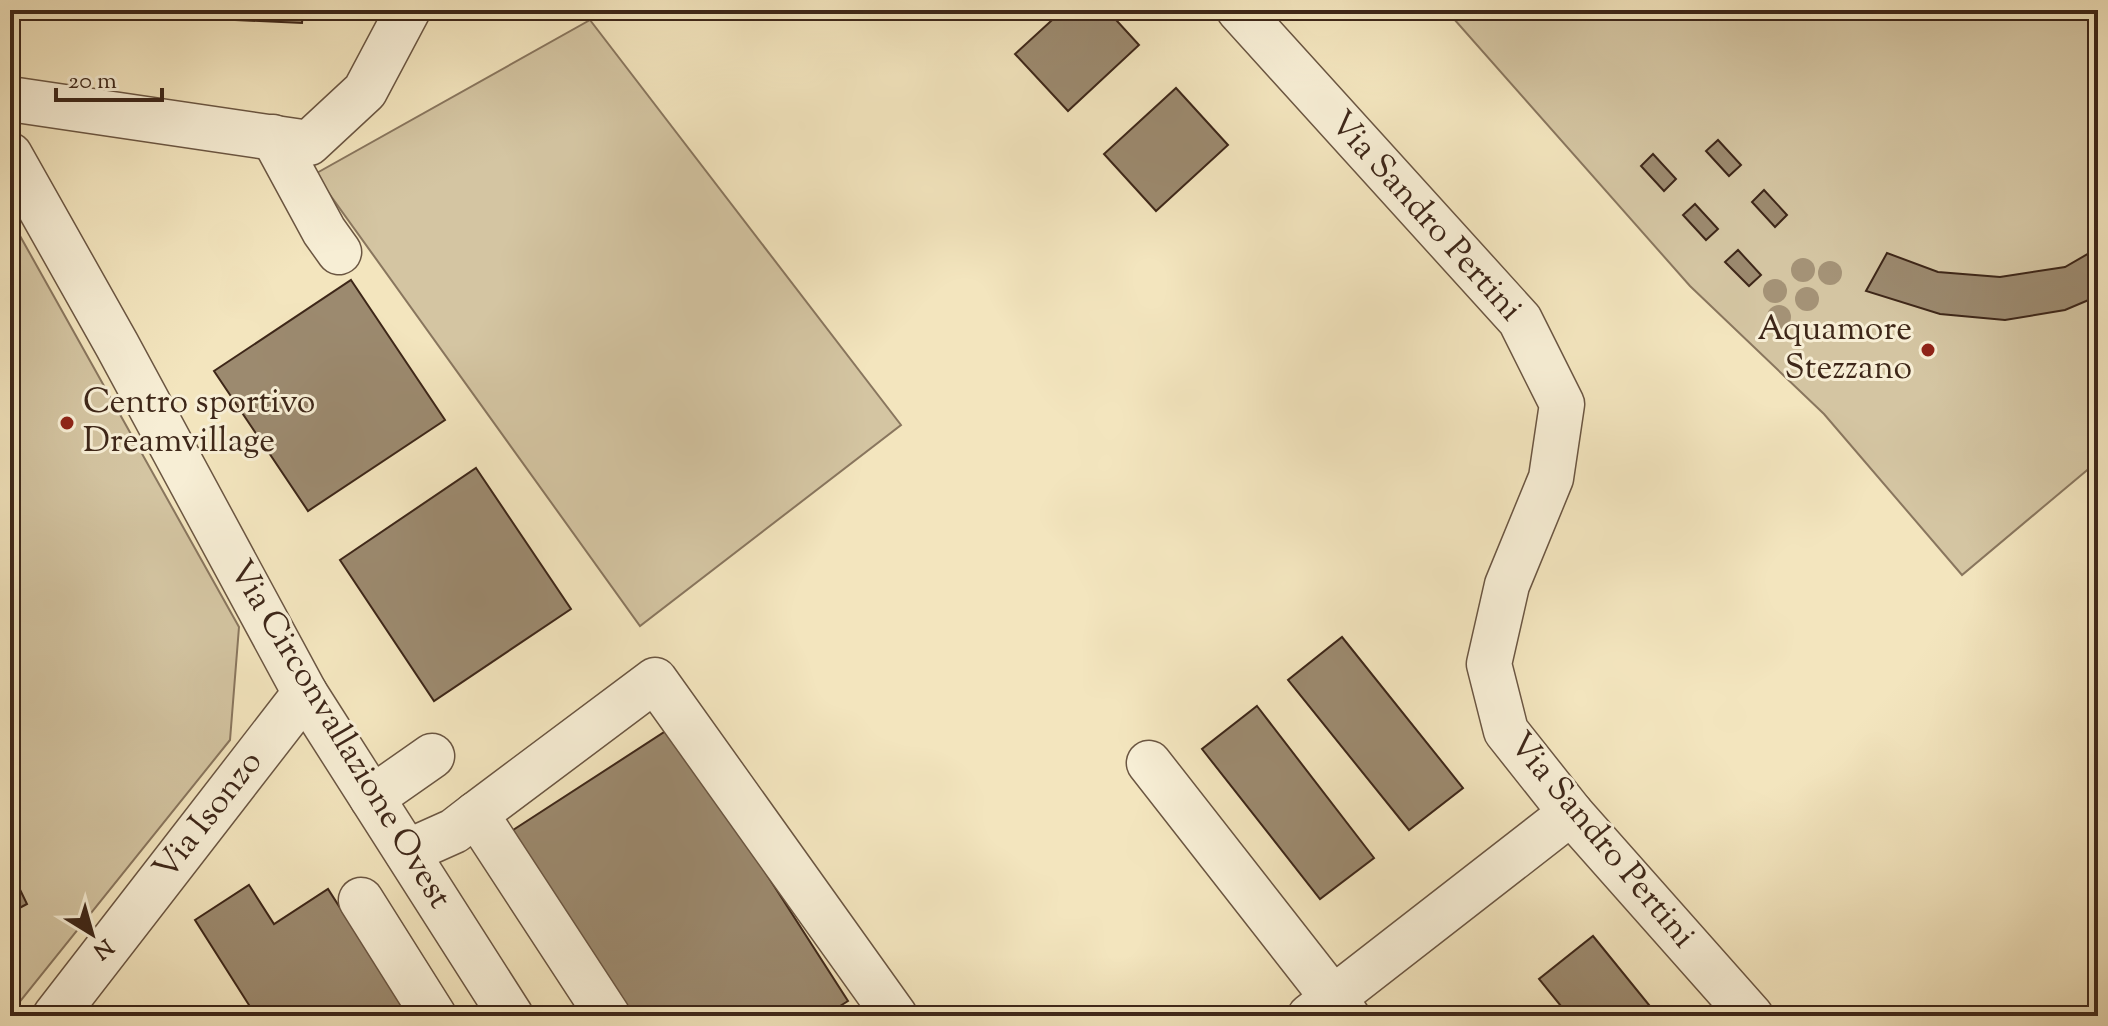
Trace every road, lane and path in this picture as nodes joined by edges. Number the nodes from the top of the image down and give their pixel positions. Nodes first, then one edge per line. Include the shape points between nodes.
1 (408, 10) edge
2 (1239, 10) edge
3 (10, 99) edge
4 (273, 137) junction
5 (10, 155) edge
6 (339, 252) dead end
7 (305, 693) junction
8 (432, 756) dead end
9 (1149, 763) dead end
10 (372, 798) junction
11 (1571, 813) junction
12 (476, 814) junction
13 (407, 852) junction
14 (361, 900) dead end
15 (1329, 1010) edge
16 (55, 1016) edge
17 (434, 1016) edge
18 (511, 1016) edge
19 (608, 1016) edge
20 (895, 1016) edge
21 (1751, 1016) edge

1 - 4 street via 365,91 309,143
2 - 11 street, Via Sandro Pertini via 1520,320 1562,404 1551,478 1507,585 1489,664 1506,731
3 - 4 street
4 - 6 street
5 - 7 street, Via Circonvallazione Ovest
7 - 10 street, Via Circonvallazione Ovest
7 - 16 street, Via Isonzo
8 - 10 street
9 - 15 street
10 - 13 street, Via Circonvallazione Ovest
11 - 15 street
11 - 21 street, Via Sandro Pertini
12 - 13 street via 454,831
12 - 19 street
12 - 20 street via 655,680
13 - 18 street, Via Circonvallazione Ovest
14 - 17 street

